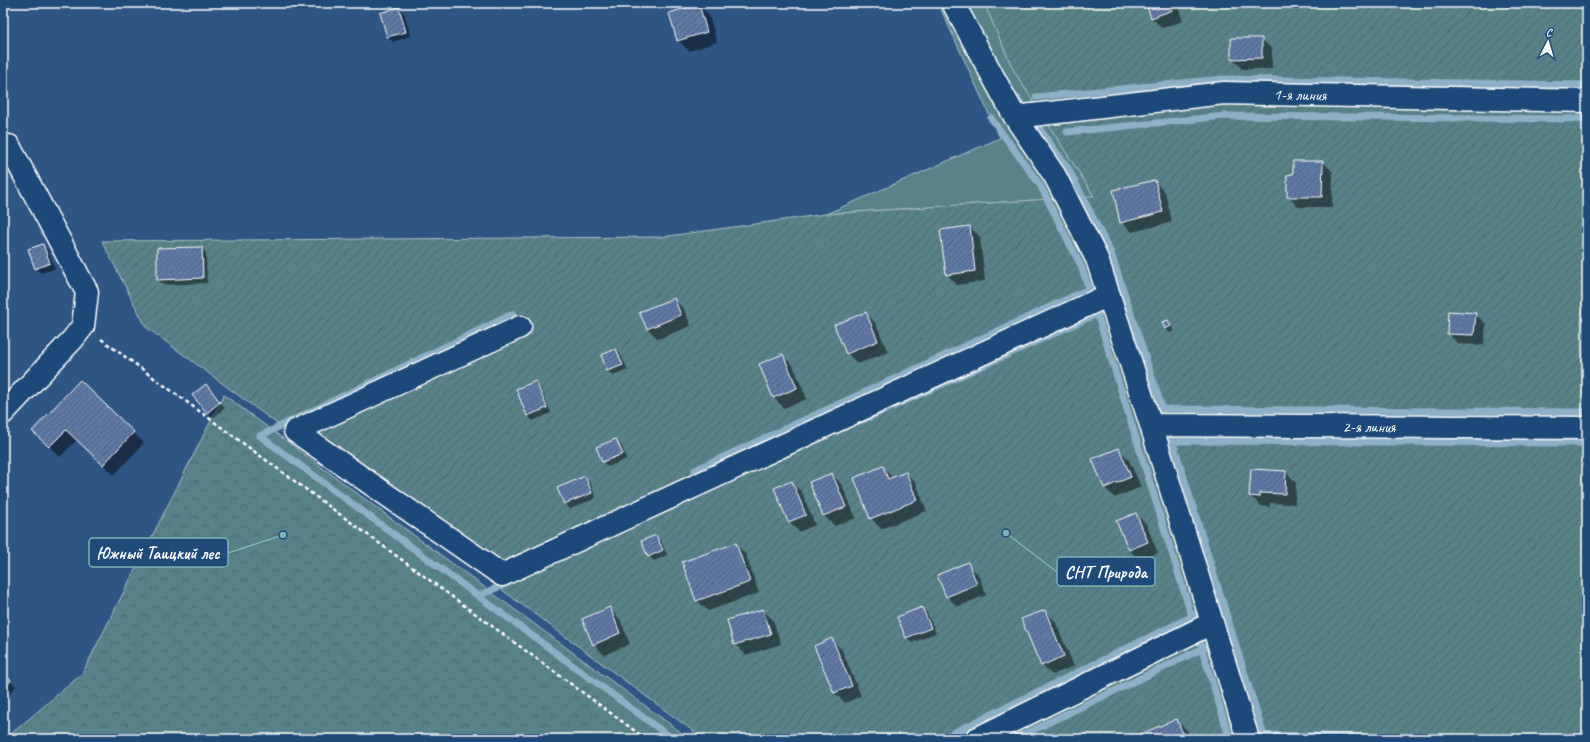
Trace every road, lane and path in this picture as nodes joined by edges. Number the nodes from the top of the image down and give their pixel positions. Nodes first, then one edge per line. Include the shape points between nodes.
1 (953, 3) edge
2 (1587, 101) edge
3 (1015, 116) junction
4 (9, 146) dead end
5 (1109, 295) junction
6 (83, 326) junction
7 (520, 327) dead end
8 (3, 413) edge
9 (1151, 425) junction
10 (1587, 428) edge
11 (1212, 623) junction
12 (646, 739) edge
13 (976, 739) edge
14 (1248, 739) edge

1 - 3 street
2 - 3 street, 1-я линия via 1224,93
3 - 5 street via 1055,176 1097,259
4 - 6 street via 87,292
5 - 7 street via 502,575 295,431
5 - 9 street
6 - 8 street
6 - 12 path
9 - 10 street, 2-я линия
9 - 11 street
11 - 13 street
11 - 14 street

